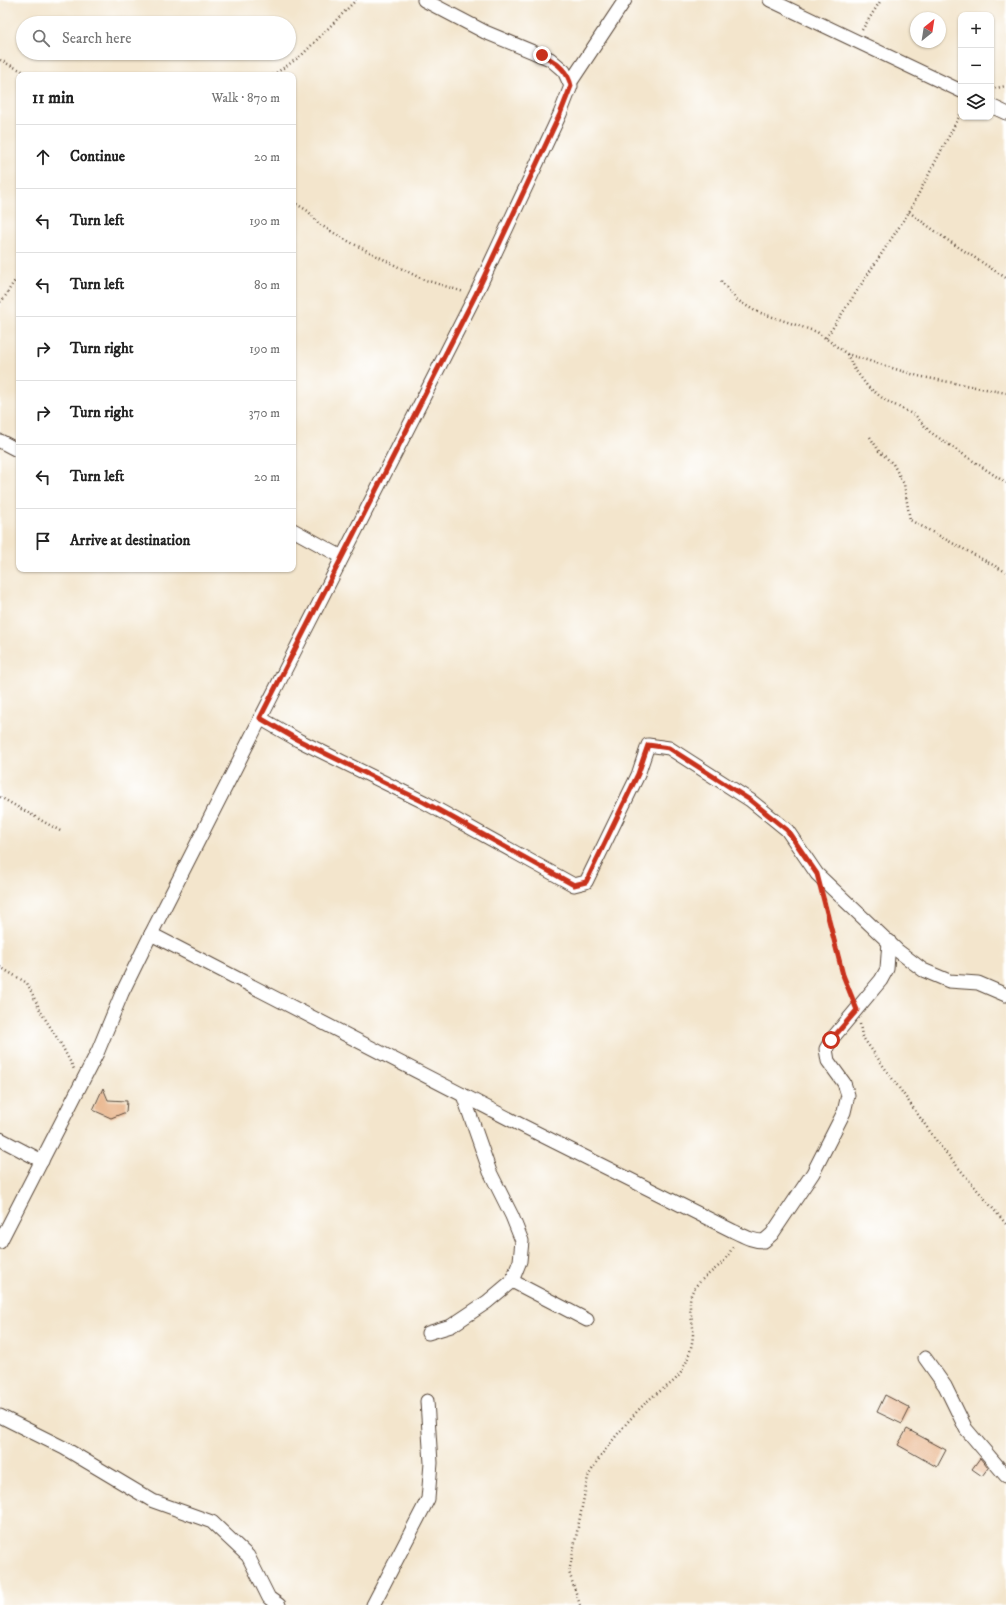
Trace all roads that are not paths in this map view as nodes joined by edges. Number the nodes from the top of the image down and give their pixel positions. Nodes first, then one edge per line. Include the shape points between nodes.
1 (424, 0) edge
2 (625, 0) edge
3 (770, 0) edge
4 (570, 83) junction
5 (958, 90) edge
6 (994, 107) edge
7 (1006, 113) edge
8 (0, 441) edge
9 (16, 449) edge
10 (296, 532) edge
11 (342, 557) junction
12 (260, 718) junction
13 (151, 934) junction
14 (889, 941) junction
15 (1006, 995) edge
16 (464, 1095) junction
17 (0, 1139) edge
18 (42, 1161) junction
19 (0, 1242) edge
20 (512, 1281) junction
21 (587, 1320) dead end
22 (428, 1333) dead end
23 (925, 1358) dead end
24 (427, 1401) dead end
25 (0, 1416) edge
26 (1006, 1476) edge
27 (279, 1605) edge
28 (373, 1605) edge

1 - 4 street via 485,32 550,59 560,66
2 - 4 street
3 - 5 street
4 - 11 street via 560,114 475,296
6 - 7 street
8 - 9 street
10 - 11 street
11 - 12 street
12 - 13 street
12 - 14 street via 298,740 424,802 574,885 586,882 635,781 648,745 669,748 750,800 787,830 817,874
13 - 16 street
13 - 18 street
14 - 15 street via 923,970 937,977 949,981 978,983
14 - 16 street via 888,969 826,1049 828,1061 844,1083 848,1095 844,1112 813,1173 772,1234 764,1241 753,1240 740,1234
16 - 20 street via 490,1172 522,1241 520,1261
17 - 18 street
18 - 19 street
20 - 21 street
20 - 22 street via 487,1302 451,1326
23 - 26 street via 945,1386 966,1429
24 - 28 street via 431,1463 428,1499
25 - 27 street via 64,1448 153,1501 212,1522 248,1556 268,1598

